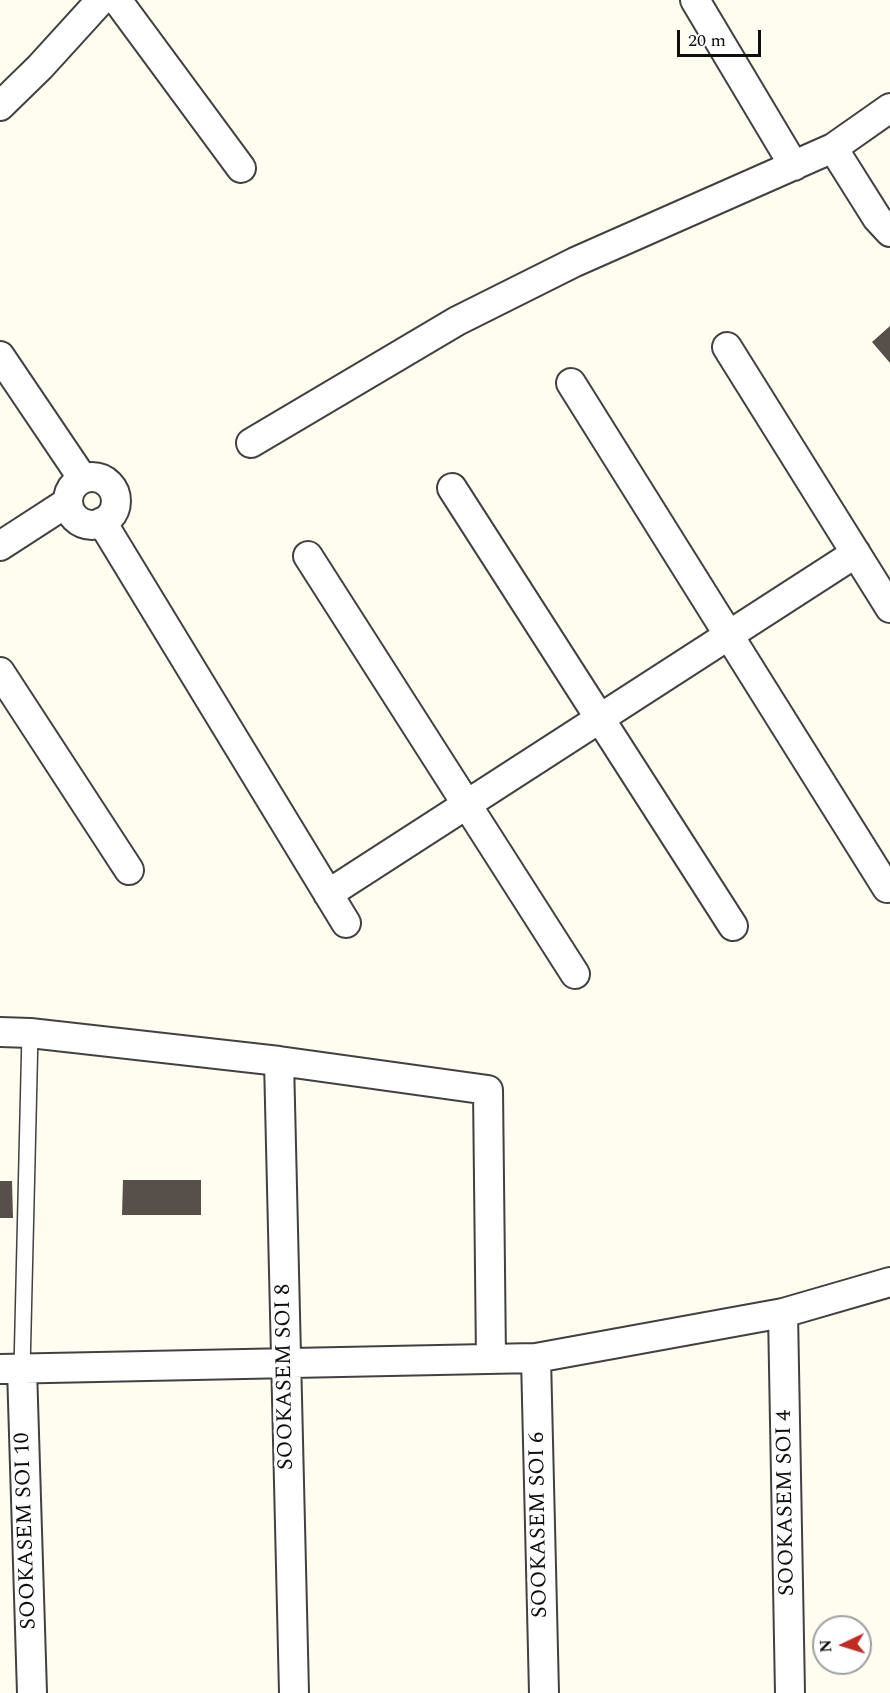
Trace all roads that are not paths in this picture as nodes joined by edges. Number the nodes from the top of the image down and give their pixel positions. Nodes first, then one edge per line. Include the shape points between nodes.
1 (100, 0) edge
2 (117, 0) edge
3 (695, 0) edge
4 (0, 106) edge
5 (890, 108) edge
6 (833, 148) junction
7 (794, 166) junction
8 (241, 168) dead end
9 (890, 232) edge
10 (728, 347) dead end
11 (0, 356) edge
12 (571, 382) dead end
13 (251, 443) dead end
14 (452, 488) dead end
15 (75, 490) junction
16 (102, 522) junction
17 (0, 546) edge
18 (856, 554) junction
19 (308, 556) dead end
20 (890, 608) edge
21 (729, 636) junction
22 (0, 672) edge
23 (600, 718) junction
24 (467, 805) junction
25 (129, 870) dead end
26 (887, 888) dead end
27 (328, 894) junction
28 (346, 923) dead end
29 (733, 926) dead end
30 (575, 974) dead end
31 (0, 1032) edge
32 (30, 1033) junction
33 (279, 1061) junction
34 (890, 1282) edge
35 (783, 1313) junction
36 (536, 1358) junction
37 (491, 1359) junction
38 (286, 1364) junction
39 (11, 1369) edge
40 (32, 1693) edge
41 (294, 1693) edge
42 (544, 1693) edge
43 (790, 1693) edge

1 - 4 street
2 - 8 street
3 - 7 street
5 - 6 street
6 - 7 street
6 - 9 street
7 - 13 street via 574,262 457,321
10 - 18 street
11 - 15 street
12 - 21 street
14 - 23 street
15 - 16 street via 70,510 75,518 94,525
15 - 16 street via 94,477 112,488 114,510
15 - 17 street
16 - 27 street
18 - 20 street
18 - 21 street
19 - 24 street
21 - 23 street
21 - 26 street
22 - 25 street
23 - 24 street
23 - 29 street
24 - 27 street
24 - 30 street
27 - 28 street
31 - 32 street
32 - 33 street
32 - 39 lane
33 - 37 street via 488,1090
33 - 38 street, SOOKASEM SOI 8
34 - 35 street
35 - 36 street
35 - 43 street, SOOKASEM SOI 4
36 - 37 street
36 - 42 street, SOOKASEM SOI 6
37 - 38 street
38 - 39 street
38 - 41 street, SOOKASEM SOI 8
39 - 40 street, SOOKASEM SOI 10

